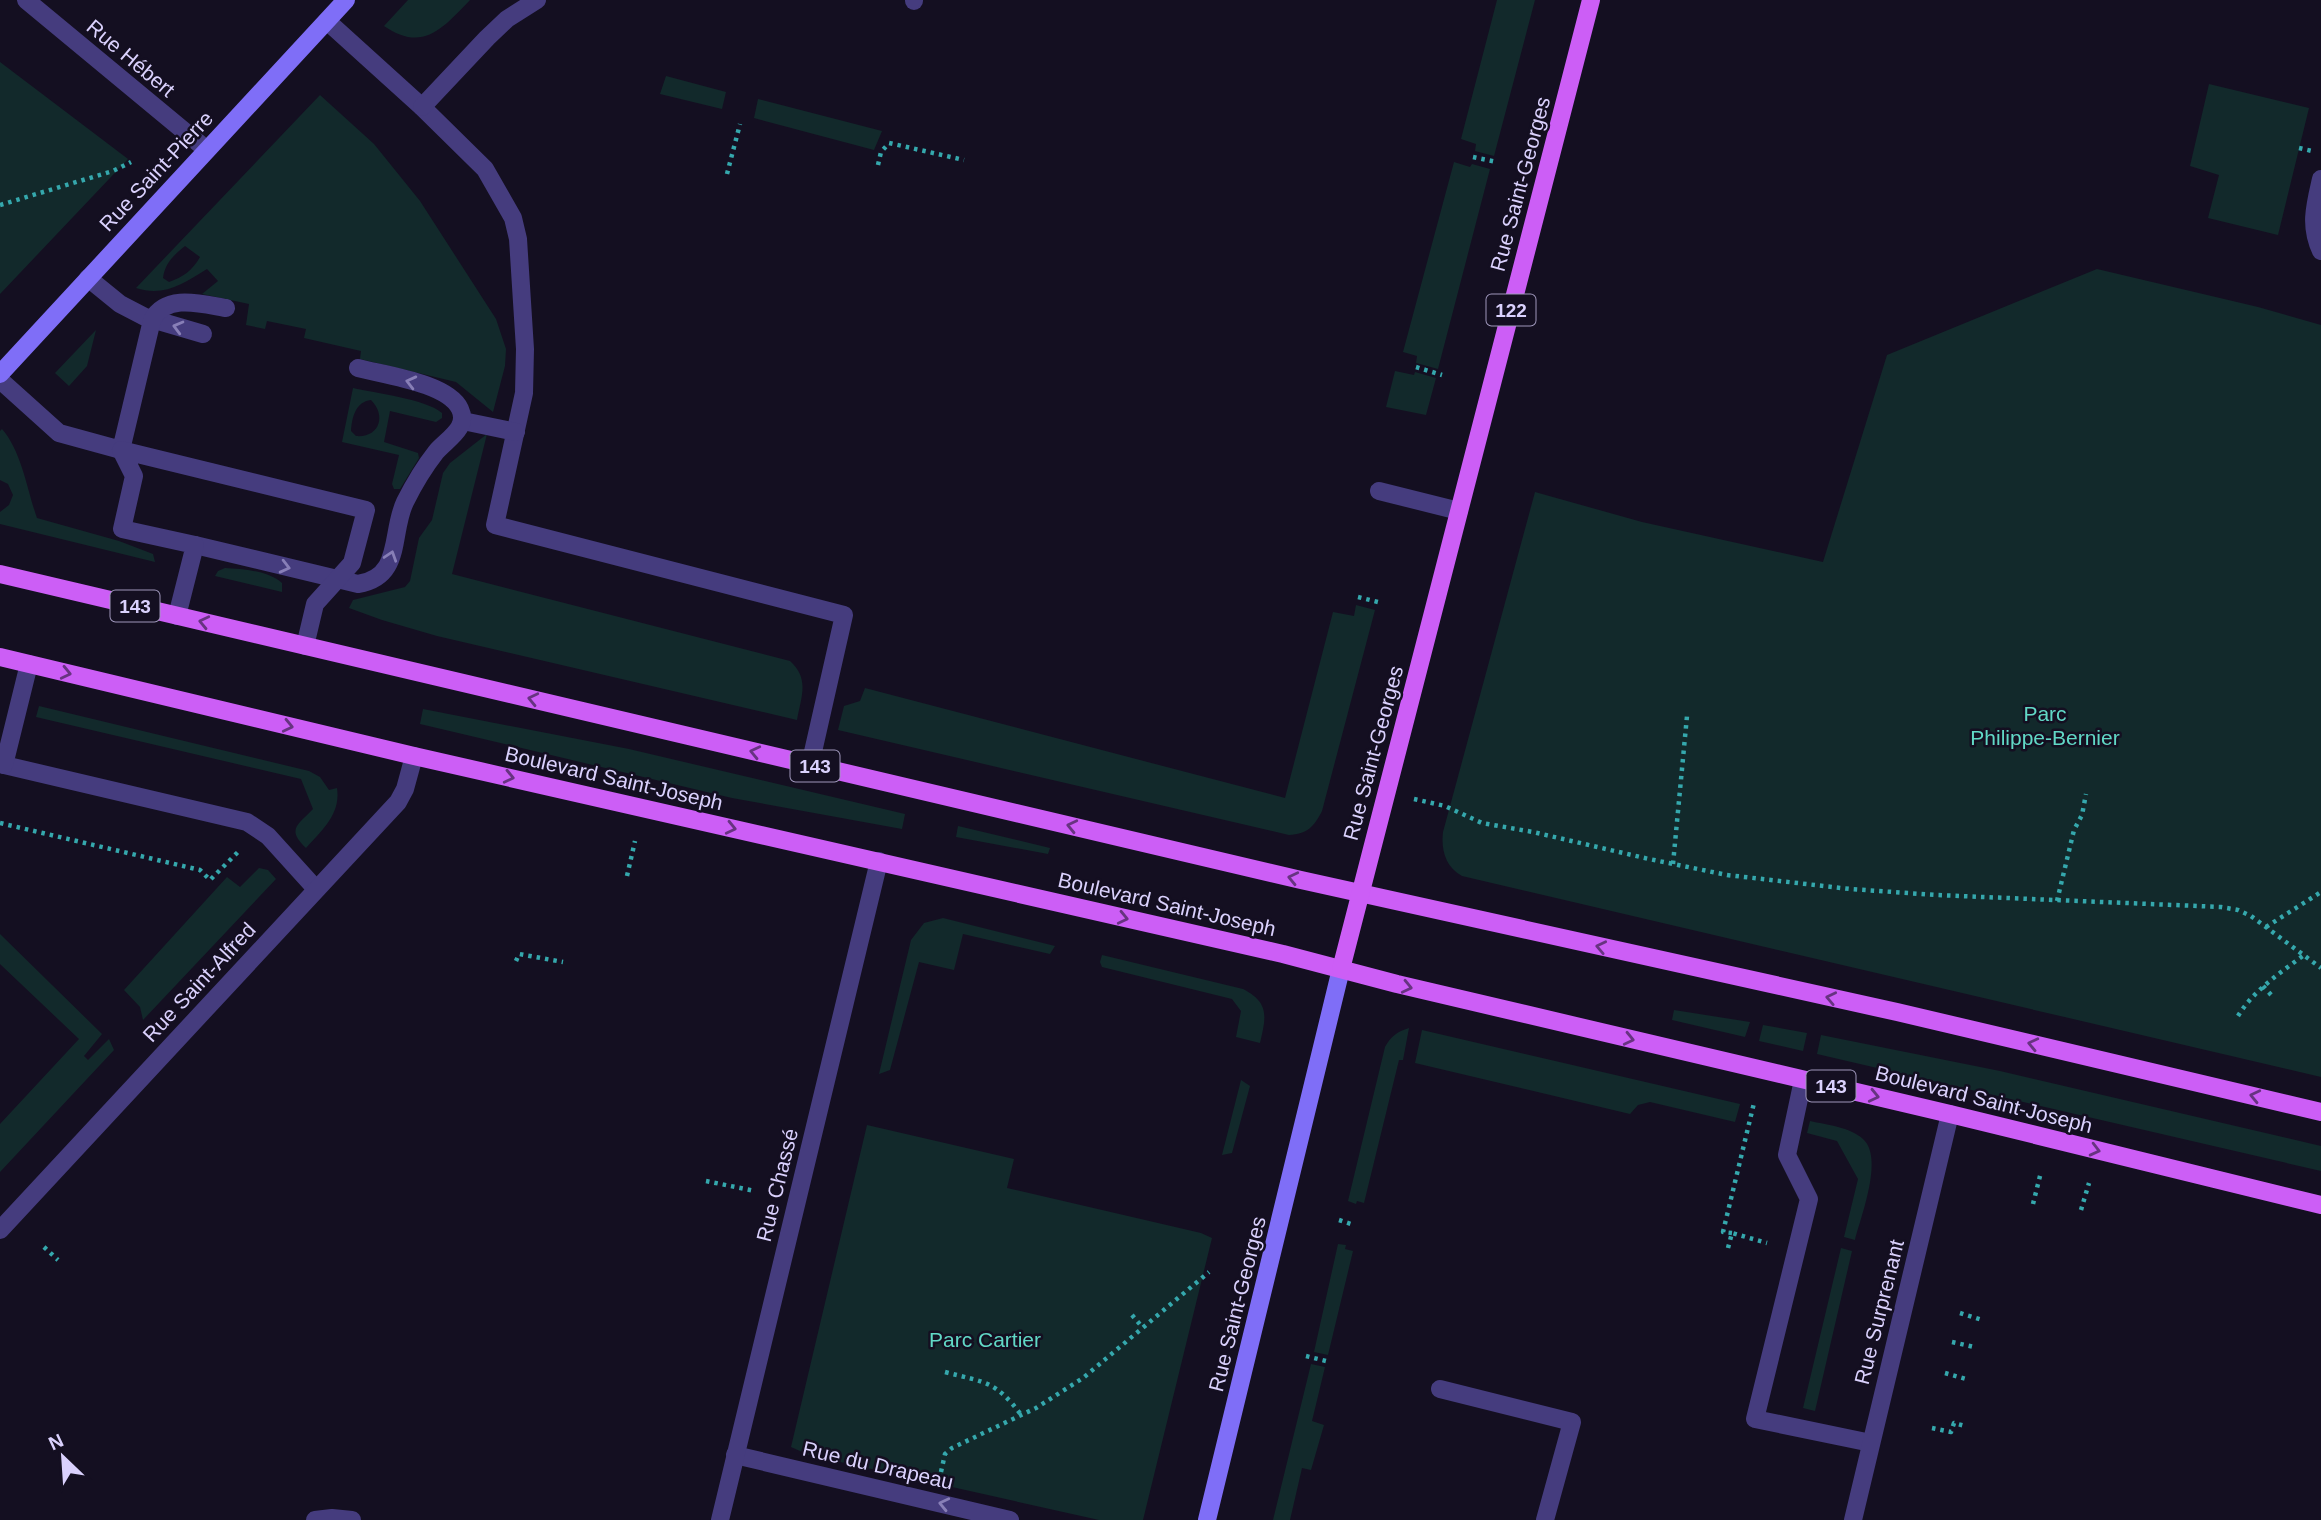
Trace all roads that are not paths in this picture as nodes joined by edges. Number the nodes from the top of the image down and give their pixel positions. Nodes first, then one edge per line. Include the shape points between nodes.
1 (26, 0) edge
2 (346, 0) edge
3 (537, 0) edge
4 (1591, 0) edge
5 (327, 21) junction
6 (422, 107) junction
7 (207, 150) junction
8 (2321, 179) edge
9 (2321, 251) edge
10 (88, 278) junction
11 (226, 308) dead end
12 (152, 320) junction
13 (203, 334) dead end
14 (358, 368) dead end
15 (0, 374) edge
16 (0, 380) edge
17 (463, 421) junction
18 (516, 432) junction
19 (121, 450) junction
20 (1379, 491) dead end
21 (1459, 511) junction
22 (195, 545) junction
23 (0, 574) edge
24 (337, 580) junction
25 (177, 616) junction
26 (305, 646) junction
27 (0, 657) edge
28 (29, 664) junction
29 (414, 755) junction
30 (2, 764) edge
31 (810, 765) junction
32 (879, 861) junction
33 (316, 889) junction
34 (1360, 893) junction
35 (1341, 969) junction
36 (1803, 1080) junction
37 (2321, 1112) edge
38 (1950, 1114) junction
39 (2321, 1205) edge
40 (0, 1230) edge
41 (1440, 1389) dead end
42 (1871, 1443) junction
43 (735, 1455) junction
44 (1004, 1519) edge
45 (315, 1520) edge
46 (352, 1520) edge
47 (720, 1520) edge
48 (1207, 1520) edge
49 (1545, 1520) edge
50 (1853, 1520) edge

1 - 7 street, Rue Hébert
2 - 5 street, Rue Saint-Pierre
3 - 6 street via 507,19
4 - 21 main road, Rue Saint-Georges / 122
5 - 6 street
5 - 7 street, Rue Saint-Pierre
6 - 18 street via 485,169 513,218 525,349 524,393
7 - 10 street, Rue Saint-Pierre
8 - 9 street via 2313,232
10 - 12 street via 120,304
10 - 15 street, Rue Saint-Pierre
11 - 12 street via 184,302 164,306
13 -> 12 street
12 - 19 street
17 -> 14 street via 457,403 445,393
16 - 19 street via 59,433
17 - 18 street
24 -> 17 street via 366,583 386,570 405,503 436,453
18 - 31 street via 495,525 844,615
19 - 22 street via 134,476 122,528
19 - 24 street via 253,489 366,510 352,564
20 - 21 street
21 - 34 main road, Rue Saint-Georges / 122
22 -> 24 street via 240,549
22 - 25 street
23 - 25 main road, 143
24 - 26 street via 316,604
26 -> 25 main road, 143
31 -> 26 main road, 143
27 - 28 main road, Boulevard Saint-Joseph / 143
28 -> 29 main road, Boulevard Saint-Joseph / 143
28 - 30 street
29 -> 32 main road, Boulevard Saint-Joseph / 143
29 - 33 street, Rue Saint-Alfred via 398,802
30 - 33 street via 247,822 268,836
34 -> 31 main road, 143
32 -> 35 main road, Boulevard Saint-Joseph / 143
32 - 43 street, Rue Chassé
33 - 40 street, Rue Saint-Alfred
34 - 35 main road, Rue Saint-Georges / 122
37 -> 34 main road, 143
35 -> 36 main road, Boulevard Saint-Joseph / 143
35 - 48 street, Rue Saint-Georges
36 -> 38 main road, Boulevard Saint-Joseph / 143
36 - 42 street via 1787,1155 1809,1199 1755,1419
38 -> 39 main road, Boulevard Saint-Joseph / 143
38 - 42 street, Rue Surprenant
41 - 49 street via 1572,1422
42 - 50 street, Rue Surprenant
44 -> 43 street, Rue du Drapeau
43 - 47 street, Rue Chassé
45 - 46 street

